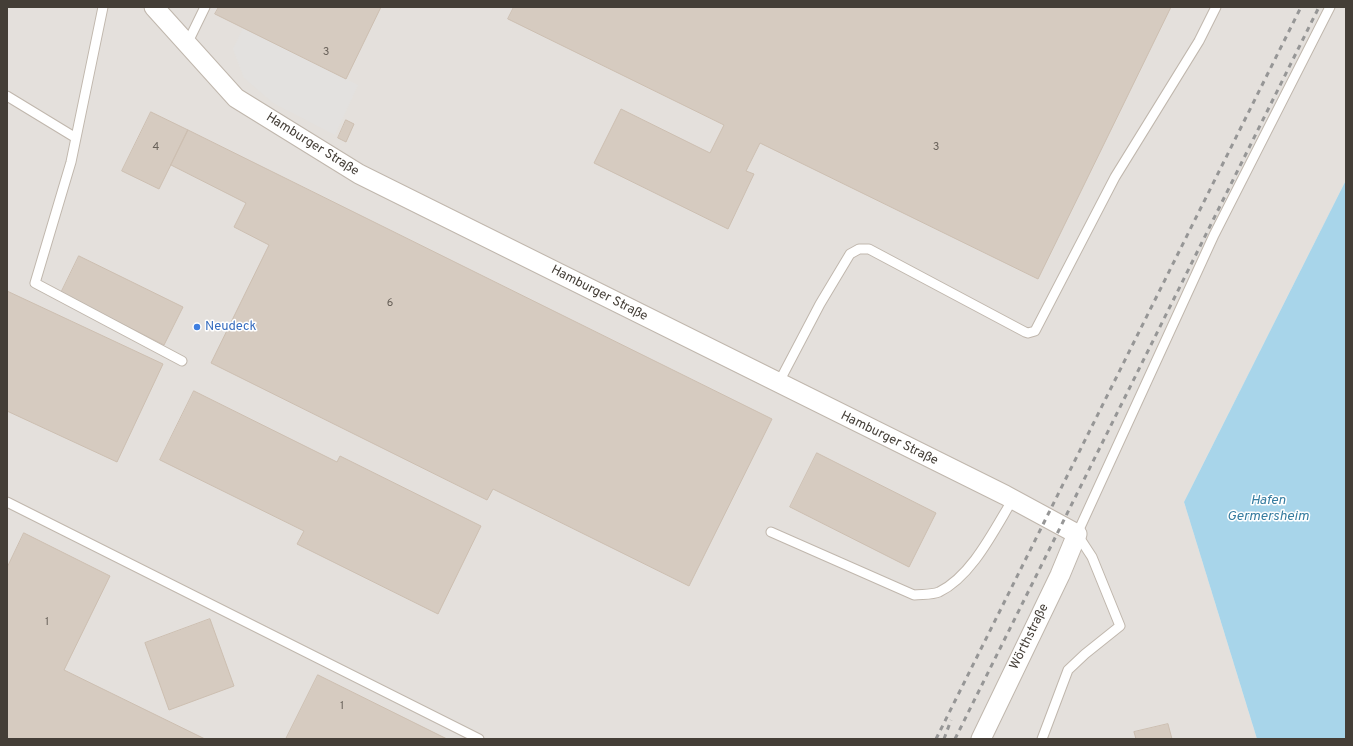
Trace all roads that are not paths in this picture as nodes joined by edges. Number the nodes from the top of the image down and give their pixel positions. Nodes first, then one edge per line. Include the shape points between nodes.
1 (103, 7) edge
2 (154, 7) edge
3 (205, 7) edge
4 (1216, 7) edge
5 (1330, 7) edge
6 (187, 44) junction
7 (7, 96) edge
8 (76, 138) junction
9 (182, 362) dead end
10 (778, 384) junction
11 (1013, 499) junction
12 (7, 502) edge
13 (771, 532) dead end
14 (1077, 534) junction
15 (479, 739) edge
16 (981, 739) edge
17 (1042, 739) edge

1 - 8 lane
2 - 6 street, Hamburger Straße
3 - 6 lane
4 - 10 lane via 1199,41 1115,177 1035,331 1025,332 869,249 859,249 850,254 820,304
5 - 14 lane via 1214,235
6 - 10 street, Hamburger Straße via 236,98 359,174
7 - 8 lane
8 - 9 lane via 35,283
10 - 11 street, Hamburger Straße
11 - 13 lane via 983,549 957,580 938,593 914,595
11 - 14 street, Hamburger Straße
12 - 15 lane
14 - 16 street, Wörthstraße
14 - 17 lane via 1092,557 1120,626 1068,670

